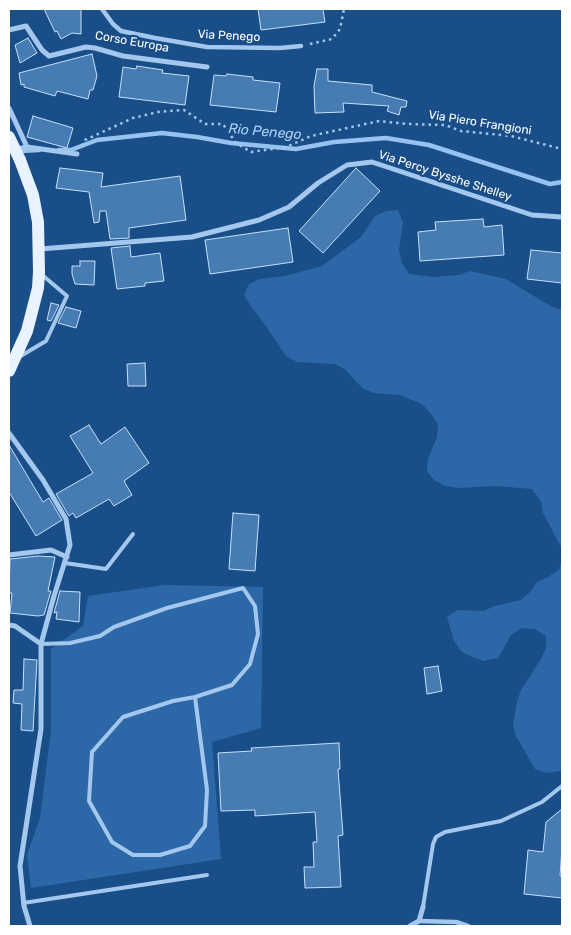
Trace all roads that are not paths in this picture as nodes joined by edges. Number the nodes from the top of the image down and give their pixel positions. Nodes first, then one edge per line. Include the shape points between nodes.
1 (102, 9) edge
2 (9, 30) edge
3 (301, 46) road end
4 (207, 67) dead end
5 (9, 108) edge
6 (9, 137) edge
7 (27, 147) junction
8 (9, 150) edge
9 (77, 154) road end
10 (562, 218) edge
11 (39, 249) junction
12 (39, 272) junction
13 (12, 365) edge
14 (9, 433) edge
15 (133, 534) dead end
16 (9, 555) edge
17 (66, 560) junction
18 (9, 625) edge
19 (41, 644) junction
20 (195, 697) junction
21 (562, 786) edge
22 (207, 875) dead end
23 (23, 903) junction
24 (423, 907) joint
25 (418, 921) junction
26 (30, 926) edge
27 (410, 926) edge
28 (468, 926) edge

1 - 3 street, Via Penego via 121,31 155,38 207,47
2 - 4 street, Corso Europa via 26,26 49,56 95,48 123,56
5 - 7 street
6 - 11 main road, bridge via 33,195
7 - 8 street
7 - 9 street
10 - 11 street, Via Percy Bysshe Shelley via 532,215 372,162 347,165 289,207 259,220 192,236
11 - 12 main road
12 - 13 main road via 27,331
12 - 13 lane via 67,296 46,341
14 - 17 street via 66,519 70,545
15 - 17 lane via 106,569
16 - 17 street via 50,550
17 - 19 street
18 - 19 street
19 - 20 lane via 70,643 100,636 114,627 167,608 243,588 255,606 258,634 250,664 232,685
19 - 23 street via 41,729 20,866
20 - 20 lane via 122,718 92,752 89,801 112,842 133,855 160,855 190,846 205,826 207,790
21 - 24 lane via 542,802 501,821 445,832 436,837
22 - 23 lane
23 - 26 street
24 - 25 street
25 - 27 street
25 - 28 street via 456,922

